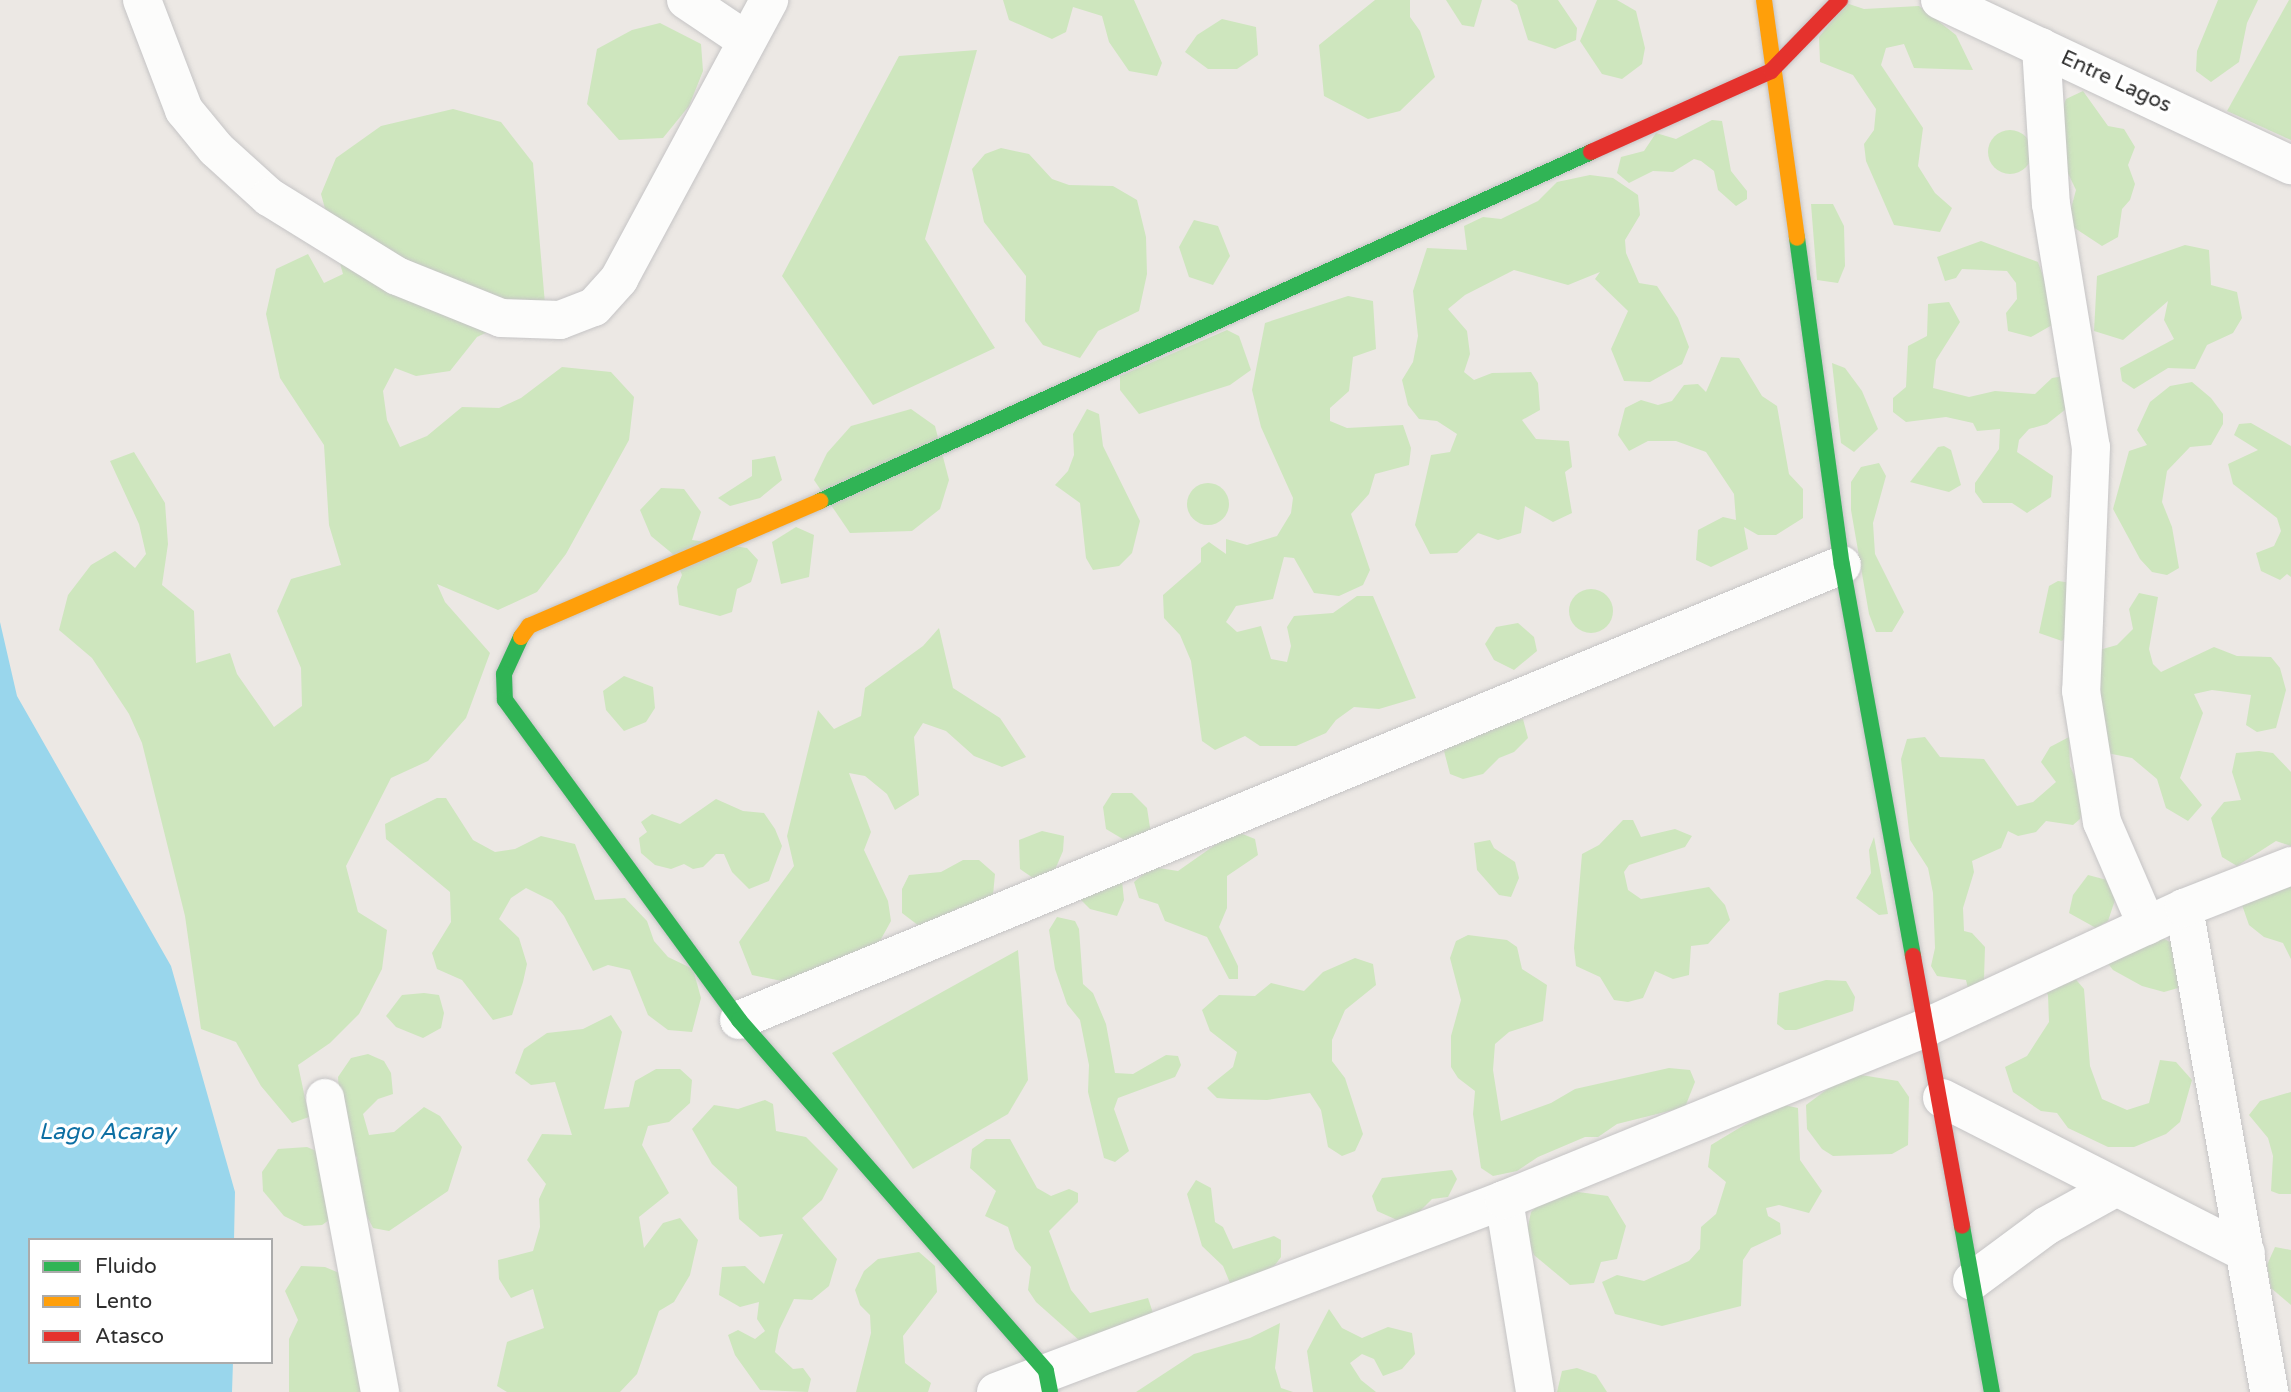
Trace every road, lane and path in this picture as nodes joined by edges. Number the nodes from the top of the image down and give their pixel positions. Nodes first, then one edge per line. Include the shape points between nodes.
1 (142, 0) edge
2 (686, 0) edge
3 (769, 0) edge
4 (1764, 0) edge
5 (1840, 0) edge
6 (1940, 0) edge
7 (744, 39) junction
8 (2041, 47) junction
9 (1771, 71) junction
10 (2291, 165) edge
11 (1842, 565) junction
12 (2291, 866) edge
13 (2184, 908) junction
14 (2147, 926) junction
15 (739, 1020) junction
16 (1927, 1027) junction
17 (324, 1098) dead end
18 (1941, 1098) junction
19 (2115, 1188) junction
20 (1504, 1200) junction
21 (2246, 1253) junction
22 (1972, 1281) junction
23 (1048, 1381) edge
24 (380, 1392) edge
25 (996, 1392) edge
26 (1535, 1392) edge
27 (1992, 1392) edge
28 (2269, 1392) edge

1 - 7 street via 184,110 216,149 268,197 397,276 501,318 560,320 594,307 619,279
2 - 7 street
3 - 7 street
4 - 9 street
5 - 9 street
6 - 8 street, Entre Lagos
8 - 10 street, Entre Lagos
8 - 14 street via 2051,204 2091,447 2081,691 2102,822
9 - 11 street
9 - 15 street via 794,513 529,626 513,646 504,674 505,700
11 - 15 street
11 - 16 street
12 - 13 street
13 - 14 street
13 - 21 street
14 - 16 street
15 - 23 street
16 - 18 street
16 - 20 street
17 - 24 street
18 - 19 street
18 - 22 street
19 - 21 street
19 - 22 street via 2046,1226
20 - 23 street
20 - 26 street
21 - 28 street
22 - 27 street
23 - 25 street

